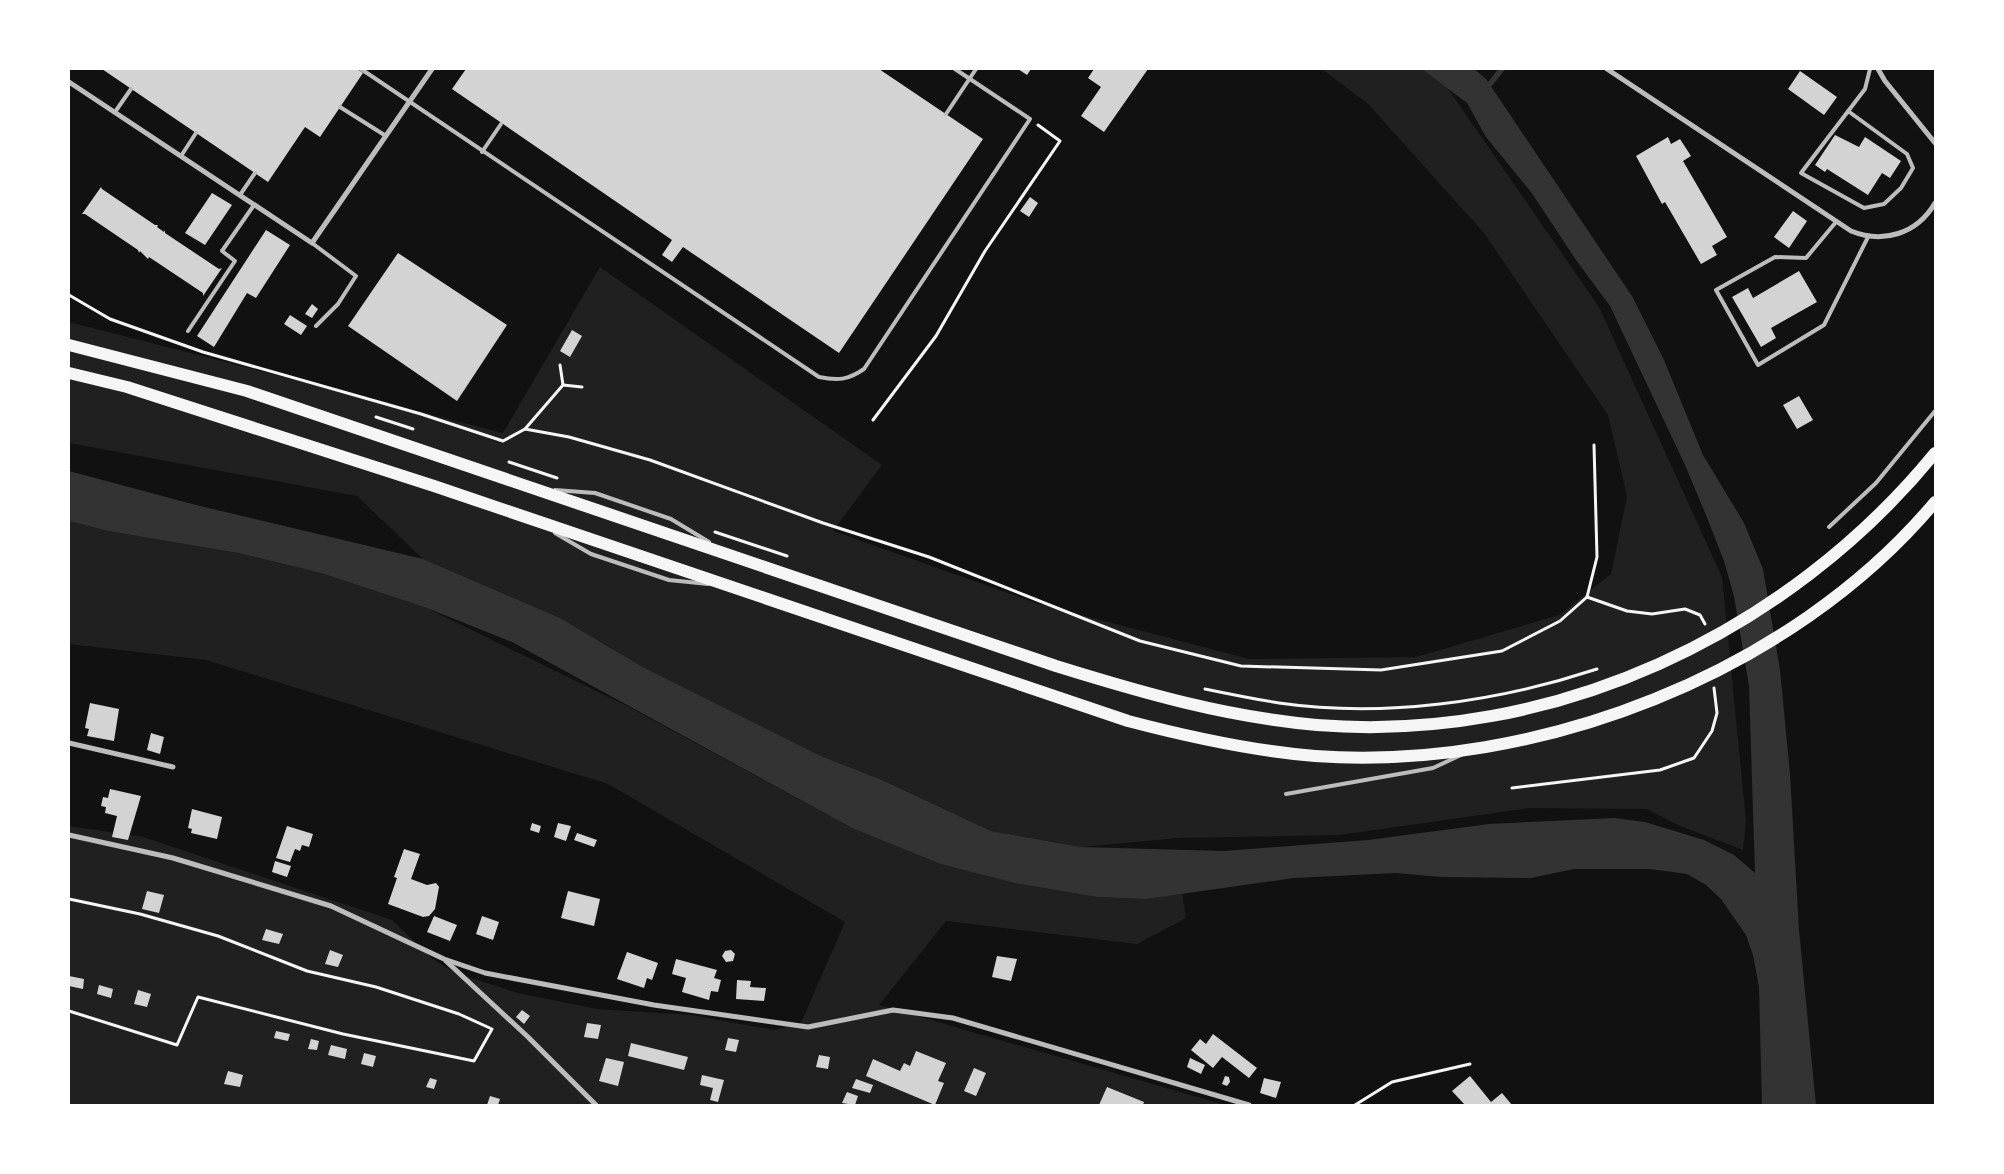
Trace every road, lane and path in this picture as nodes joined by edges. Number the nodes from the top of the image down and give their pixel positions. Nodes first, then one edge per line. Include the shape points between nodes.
1 (362, 69) edge
2 (432, 69) edge
3 (954, 69) edge
4 (976, 69) edge
5 (1607, 69) edge
6 (1870, 69) edge
7 (1878, 69) edge
8 (969, 79) junction
9 (69, 82) edge
10 (131, 88) dead end
11 (409, 102) junction
12 (340, 107) dead end
13 (1848, 111) junction
14 (115, 112) junction
15 (946, 114) dead end
16 (1030, 119) junction
17 (501, 124) dead end
18 (196, 133) dead end
19 (386, 136) junction
20 (1935, 144) edge
21 (482, 152) junction
22 (181, 156) junction
23 (255, 173) dead end
24 (240, 195) junction
25 (1935, 203) edge
26 (254, 205) junction
27 (1836, 222) junction
28 (1868, 238) junction
29 (312, 243) junction
30 (69, 295) edge
31 (316, 326) dead end
32 (188, 331) dead end
33 (69, 345) edge
34 (560, 364) dead end
35 (69, 373) edge
36 (563, 385) junction
37 (582, 387) dead end
38 (1935, 411) edge
39 (374, 416) dead end
40 (873, 420) dead end
41 (524, 429) junction
42 (421, 432) dead end
43 (1594, 445) dead end
44 (1935, 453) edge
45 (504, 460) dead end
46 (559, 478) dead end
47 (1935, 502) edge
48 (1829, 527) dead end
49 (714, 531) dead end
50 (788, 557) dead end
51 (1600, 668) dead end
52 (1195, 688) dead end
53 (69, 743) edge
54 (1475, 749) junction
55 (174, 767) dead end
56 (1286, 794) dead end
57 (69, 835) edge
58 (69, 899) edge
59 (444, 959) junction
60 (69, 1011) edge
61 (1470, 1064) dead end
62 (596, 1105) edge
63 (1249, 1105) edge
64 (1355, 1105) edge

1 - 11 lane
2 - 11 street
3 - 8 lane
4 - 8 lane
5 - 27 street
6 - 13 lane via 1865,89
7 - 20 street
8 - 15 lane
8 - 16 lane
9 - 14 street
10 - 14 lane
11 - 19 street
11 - 21 lane
12 - 19 lane
13 - 13 lane via 1801,174 1864,208 1884,204 1901,188 1913,168 1907,154
14 - 22 street
16 - 21 lane via 864,369 849,379 836,381 818,377
16 - 40 path via 1060,141 985,251 936,336
17 - 21 lane
18 - 22 lane
19 - 29 street
22 - 24 street
23 - 24 lane
24 - 26 street
25 - 28 street via 1920,222 1908,229
26 - 29 street
26 - 32 lane via 222,251 235,261
27 - 28 street
27 - 28 lane via 1806,258 1775,257 1716,290 1758,365 1824,325
29 - 31 lane via 356,276 338,304
30 - 41 path via 110,320 203,352 421,414 503,441
33 - 44 main road via 247,391 1047,663 1156,697 1259,718 1319,725 1433,723 1494,714 1559,700 1623,679 1675,657 1748,618 1824,565 1876,519
34 - 36 path
35 - 54 main road via 127,387 534,520 1128,721 1192,738 1316,756 1381,757
36 - 37 path
36 - 41 path
38 - 48 lane via 1876,483
39 - 42 path
41 - 43 path via 569,437 650,460 929,557 1140,641 1241,666 1382,670 1502,651 1560,621 1587,596 1597,557
45 - 46 path
47 - 54 main road via 1890,548 1831,599 1772,640 1682,689 1566,730
49 - 50 path
51 - 52 path via 1516,692 1453,703 1361,708 1281,703
53 - 55 street
54 - 56 lane via 1434,768
57 - 59 street via 173,858 331,906
58 - 60 path via 140,914 218,936 306,971 385,990 492,1028 474,1061 343,1034 198,997 177,1045
59 - 62 street
59 - 63 street via 485,973 654,1005 808,1027 893,1010 953,1018
61 - 64 path via 1392,1082

